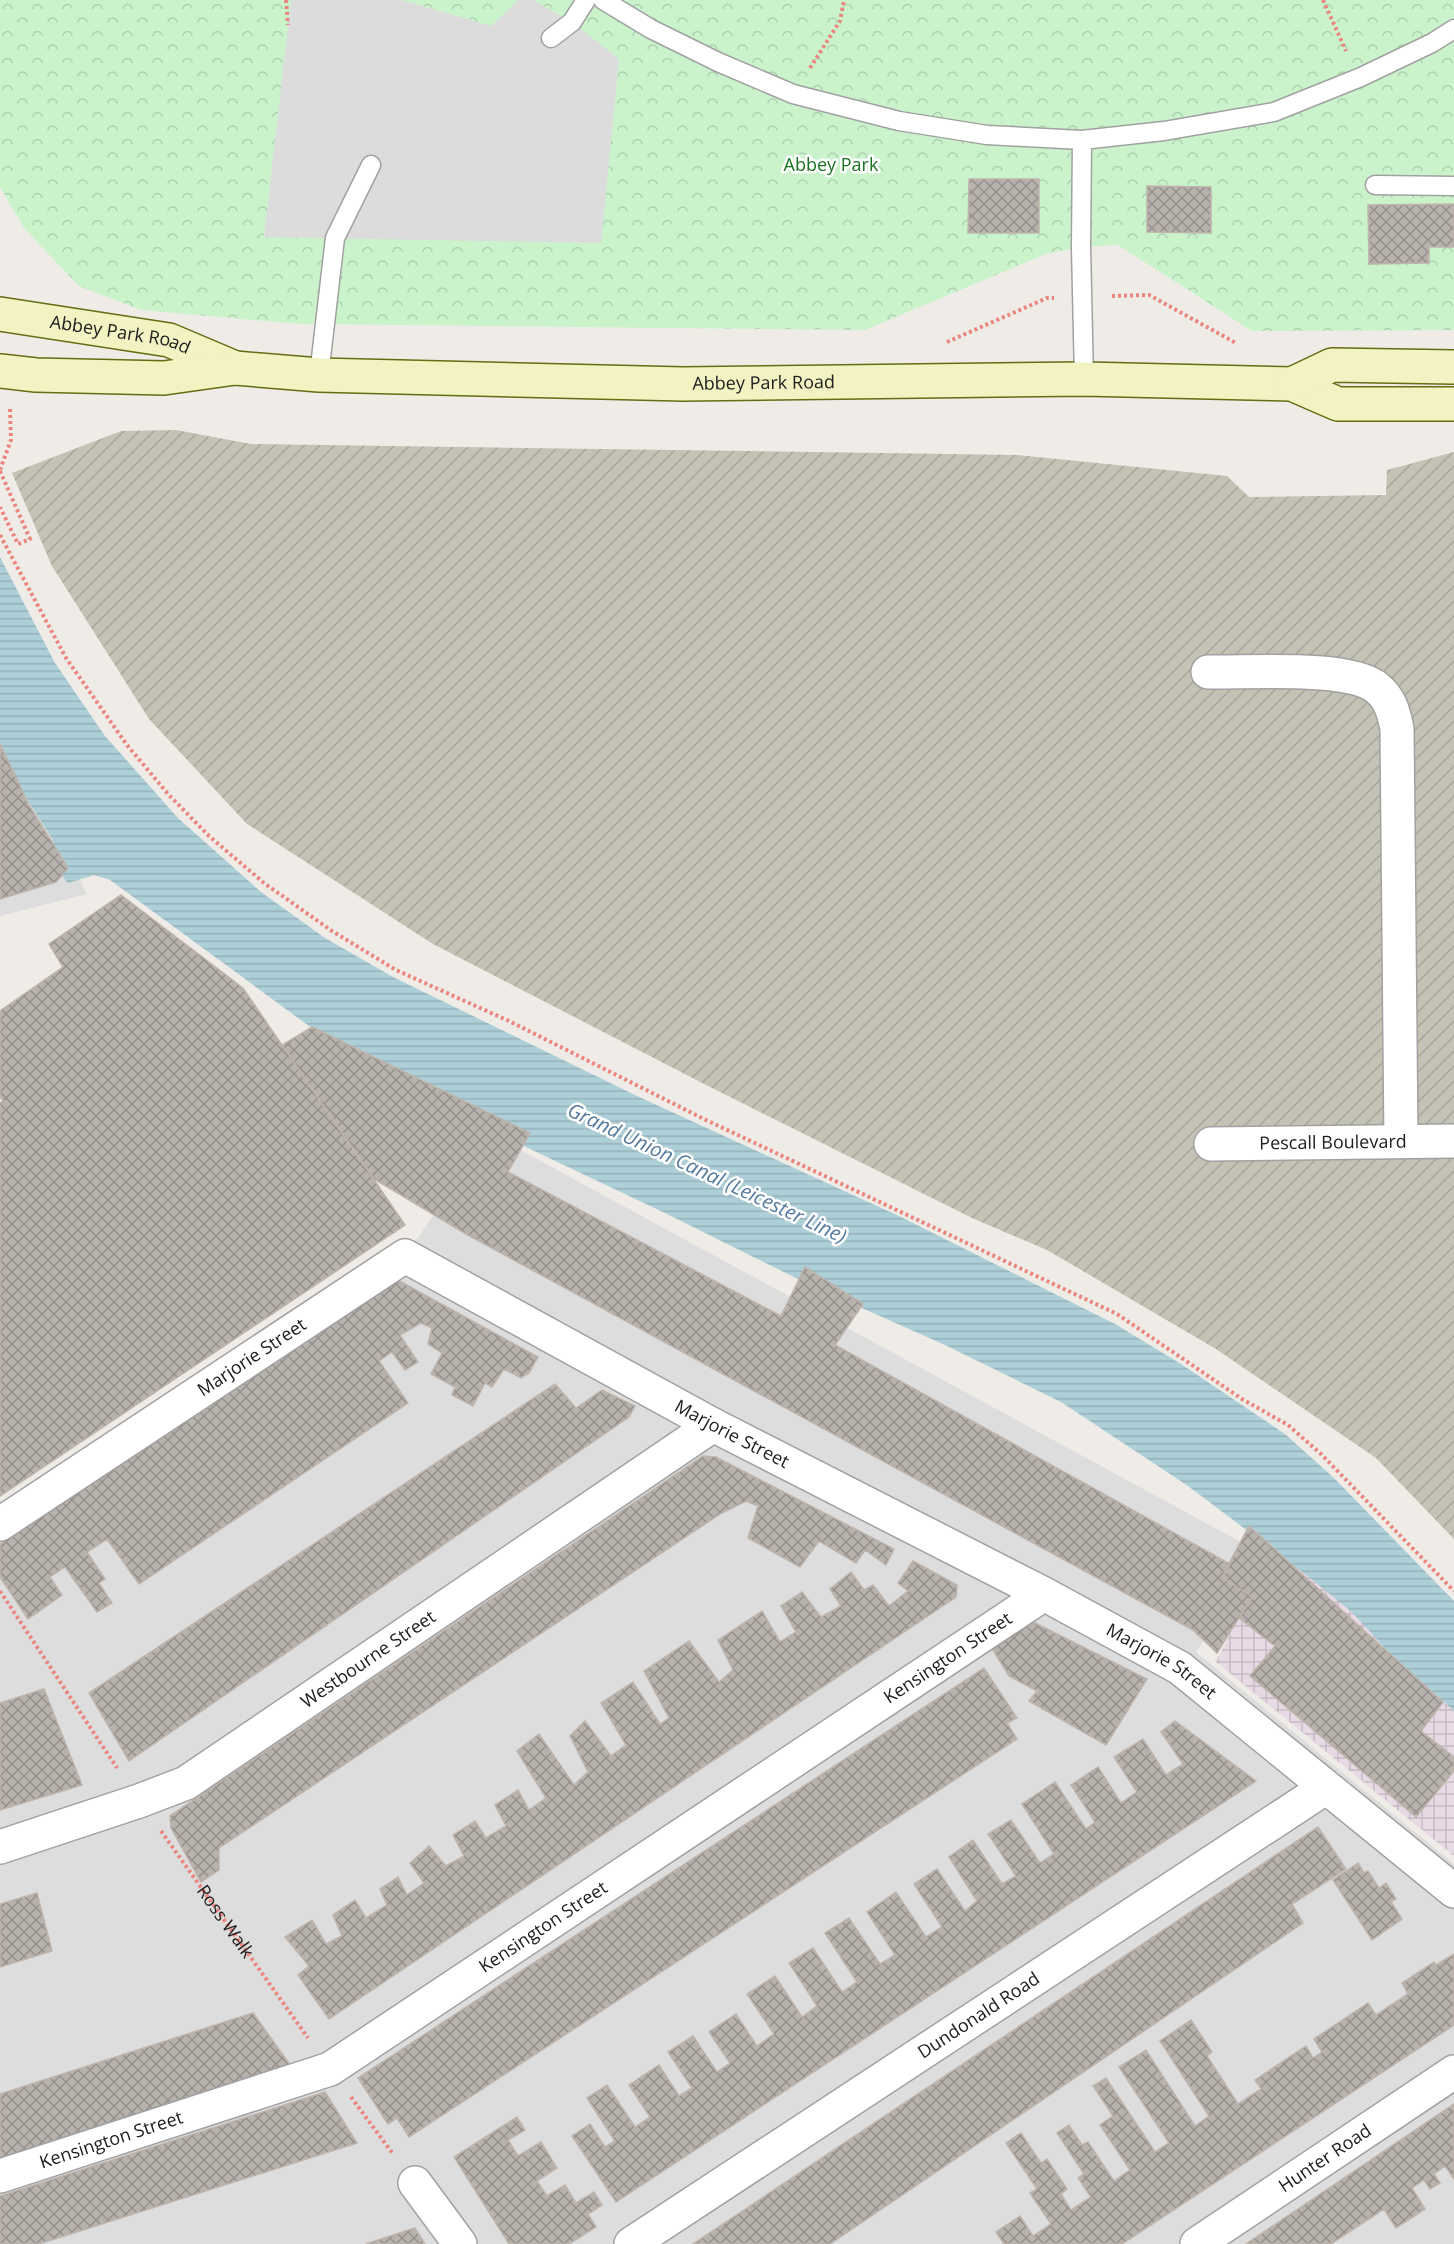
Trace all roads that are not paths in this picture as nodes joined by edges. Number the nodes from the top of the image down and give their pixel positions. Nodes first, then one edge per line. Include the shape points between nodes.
1 (586, 0) edge
2 (603, 0) edge
3 (1454, 29) edge
4 (551, 38) dead end
5 (1082, 140) junction
6 (371, 165) dead end
7 (1375, 185) dead end
8 (1454, 186) edge
9 (0, 314) edge
10 (236, 368) junction
11 (1454, 368) edge
12 (5, 371) edge
13 (319, 375) junction
14 (1084, 379) junction
15 (1293, 384) junction
16 (1454, 404) edge
17 (1208, 672) dead end
18 (1401, 1140) junction
19 (1454, 1141) edge
20 (1211, 1144) dead end
21 (712, 1425) junction
22 (0, 1524) edge
23 (1044, 1594) junction
24 (1325, 1788) junction
25 (0, 1848) edge
26 (1454, 1891) edge
27 (1454, 2072) edge
28 (0, 2176) edge
29 (415, 2183) road end
30 (460, 2244) edge
31 (631, 2244) edge
32 (1197, 2244) edge

1 - 4 lane via 572,22
2 - 5 lane via 651,29 793,94 899,121 976,133
3 - 5 lane via 1361,78 1274,112
5 - 14 lane
6 - 13 lane via 335,238
7 - 8 lane
9 - 10 main road, Abbey Park Road via 169,340
10 - 12 main road, Abbey Park Road via 164,378
10 - 13 main road, Abbey Park Road
11 - 15 main road, Abbey Park Road via 1332,365
13 - 14 main road, Abbey Park Road via 683,384
14 - 15 main road, Abbey Park Road
15 - 16 main road, Abbey Park Road via 1338,404
17 - 18 street via 1354,676 1378,688 1394,712
18 - 19 street, Pescall Boulevard
18 - 20 street, Pescall Boulevard
21 - 22 street, Marjorie Street via 405,1256
21 - 23 street, Marjorie Street
21 - 25 street, Westbourne Street via 186,1783
23 - 24 street, Marjorie Street via 1180,1668
23 - 28 street, Kensington Street via 330,2068
24 - 26 street, Marjorie Street
24 - 31 street, Dundonald Road
27 - 32 street, Hunter Road
29 - 30 street

